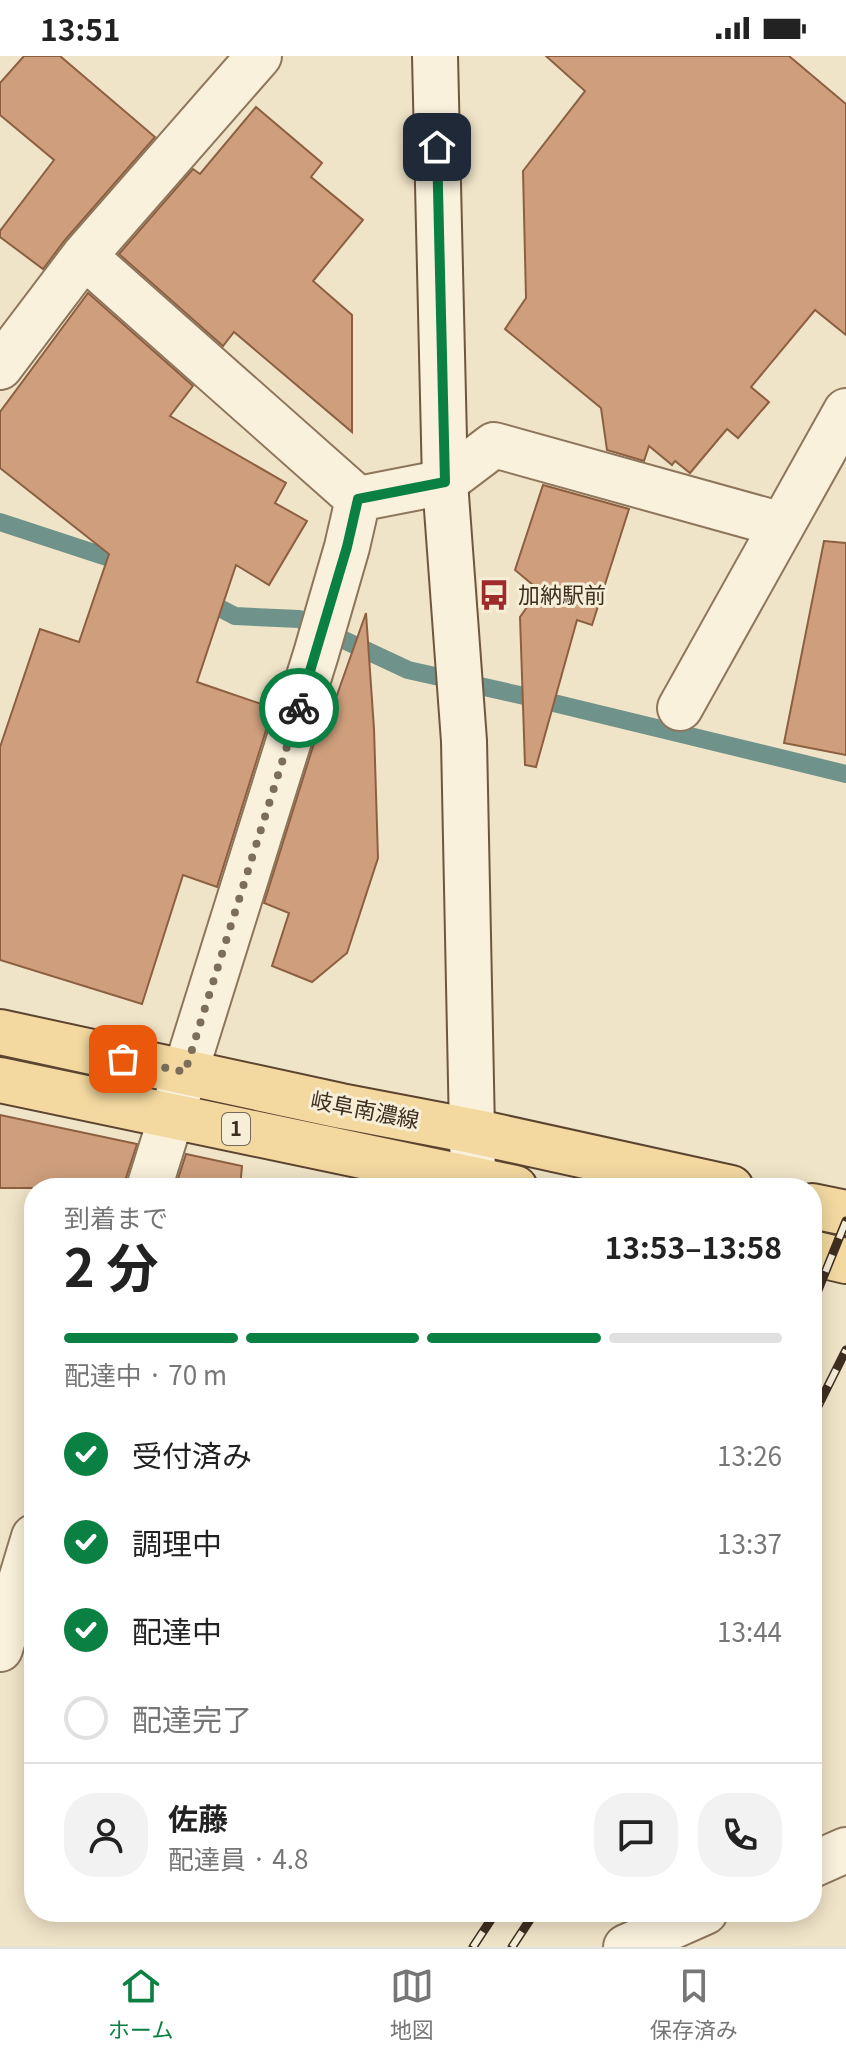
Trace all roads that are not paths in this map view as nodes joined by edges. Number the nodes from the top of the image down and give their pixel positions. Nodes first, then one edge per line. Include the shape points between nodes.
1 (259, 56) edge
2 (435, 56) edge
3 (84, 256) junction
4 (0, 367) edge
5 (846, 411) edge
6 (445, 482) junction
7 (358, 499) junction
8 (782, 525) junction
9 (680, 708) dead end
10 (0, 1032) edge
11 (185, 1072) junction
12 (0, 1080) edge
13 (173, 1116) junction
14 (472, 1131) junction
15 (152, 1178) edge
16 (468, 1178) edge
17 (473, 1178) edge
18 (686, 1178) edge
19 (822, 1208) edge
20 (846, 1213) edge
21 (822, 1255) edge
22 (846, 1261) edge
23 (24, 1570) edge
24 (0, 1649) edge
25 (846, 1850) edge
26 (822, 1861) edge
27 (682, 1922) edge
28 (626, 1947) edge

1 - 3 street
2 - 6 street
3 - 4 street
3 - 7 street
5 - 8 street
6 - 7 street
6 - 8 street via 494,445
6 - 14 street via 463,723
7 - 11 street via 316,654
8 - 9 street
10 - 11 main road, 岐阜南濃線 / 1
11 - 13 street
11 - 14 main road, 岐阜南濃線 / 1
12 - 13 main road, 岐阜南濃線 / 1
13 - 15 street
13 - 16 main road, 岐阜南濃線 / 1
14 - 17 street
14 - 18 main road, 岐阜南濃線 / 1
19 - 20 main road
21 - 22 main road
23 - 24 street
25 - 26 street
27 - 28 street

